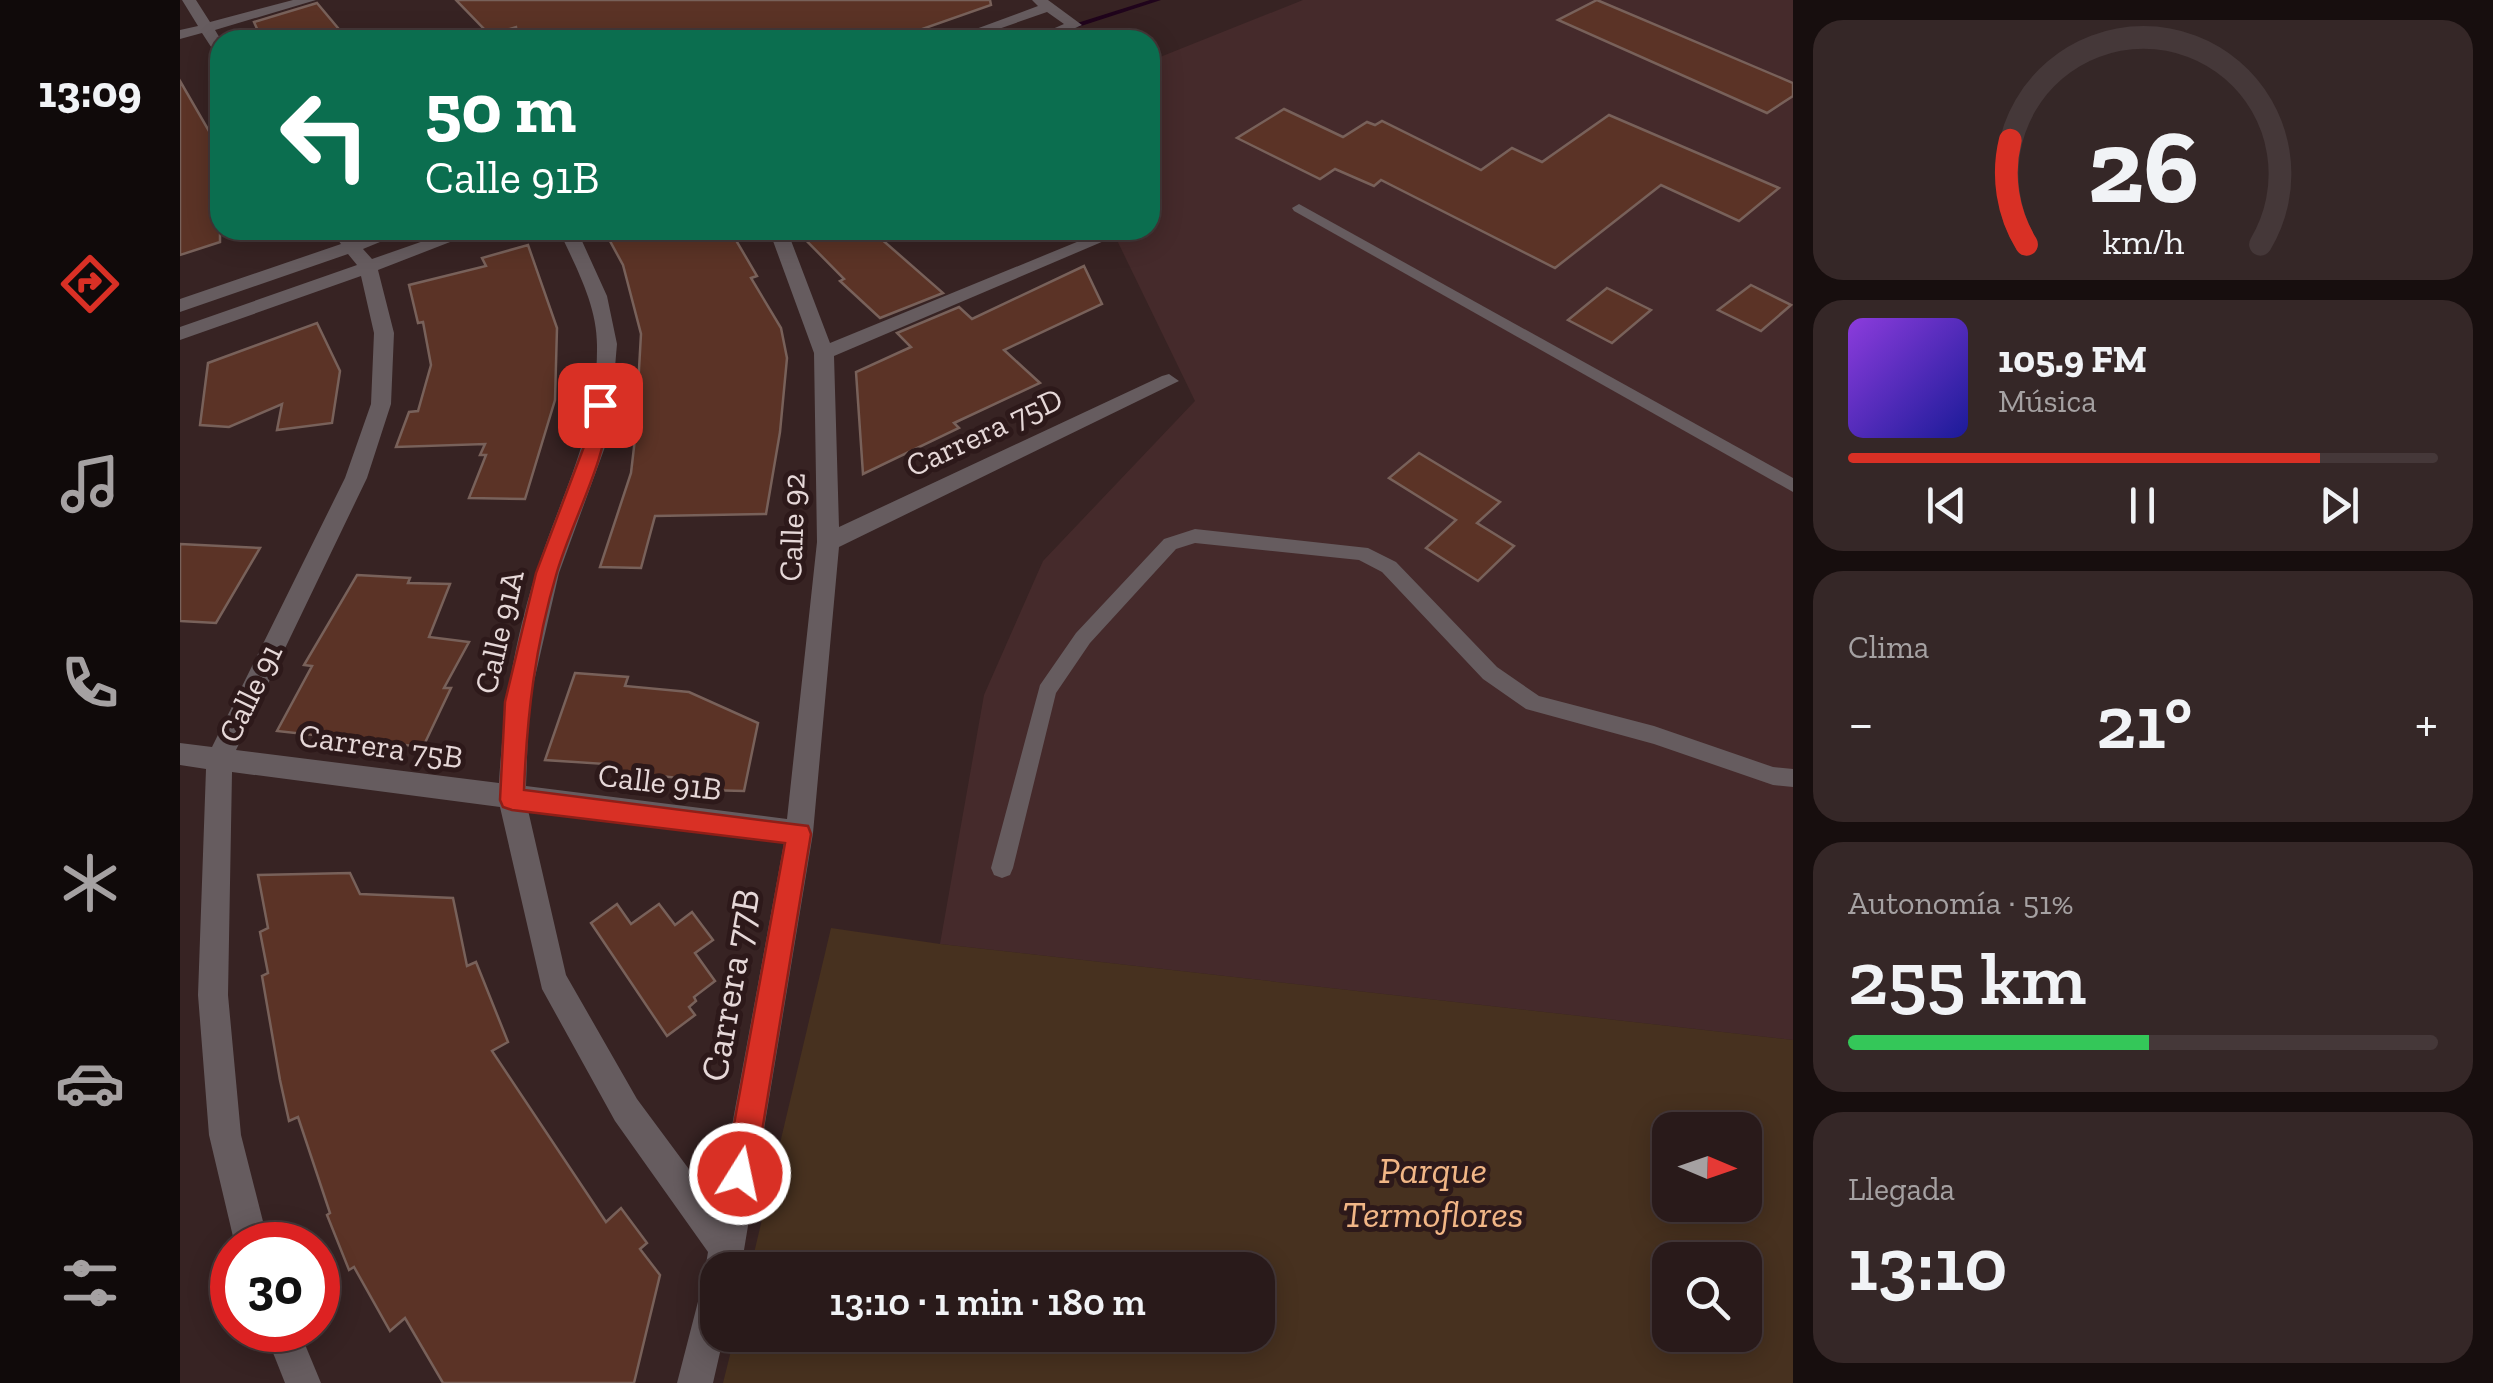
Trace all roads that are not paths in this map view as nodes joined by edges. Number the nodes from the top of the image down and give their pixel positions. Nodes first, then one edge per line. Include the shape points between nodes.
1 (189, 0) edge
2 (309, 0) edge
3 (1044, 3) edge
4 (205, 28) junction
5 (977, 30) edge
6 (1063, 30) edge
7 (180, 35) edge
8 (210, 35) edge
9 (1300, 208) dead end
10 (406, 240) edge
11 (573, 240) edge
12 (786, 240) edge
13 (1096, 241) dead end
14 (353, 248) edge
15 (180, 306) edge
16 (180, 334) edge
17 (824, 353) junction
18 (1169, 381) dead end
19 (1793, 486) edge
20 (828, 542) junction
21 (180, 754) edge
22 (219, 758) junction
23 (1793, 778) edge
24 (512, 800) junction
25 (799, 834) junction
26 (1002, 868) dead end
27 (246, 1222) edge
28 (720, 1252) edge
29 (726, 1252) edge
30 (290, 1352) edge
31 (703, 1352) edge
32 (303, 1383) edge
33 (695, 1383) edge

1 - 4 street
2 - 4 street
3 - 5 street
3 - 6 street via 1075,26
4 - 7 street
4 - 8 street
9 - 19 lane
10 - 14 street
11 - 24 street, Calle 91A via 598,296 607,344 598,436 547,573 516,702
12 - 17 street, Calle 92
13 - 17 street
14 - 15 street
14 - 16 street
14 - 22 street, Calle 91 via 384,333 381,404 356,478
17 - 20 street, Calle 92
18 - 20 street, Carrera 75D
20 - 25 street, Calle 92
21 - 22 street, Carrera 75B
22 - 24 street, Carrera 75B
22 - 27 street, Calle 91 via 213,995 224,1134
23 - 26 lane via 1533,703 1490,673 1389,566 1362,553 1195,536 1170,544 1083,638 1047,691
24 - 25 street, Calle 91B
24 - 28 street, Calle 91A via 552,979 626,1110
25 - 29 street, Carrera 77B
30 - 32 street
31 - 33 street

